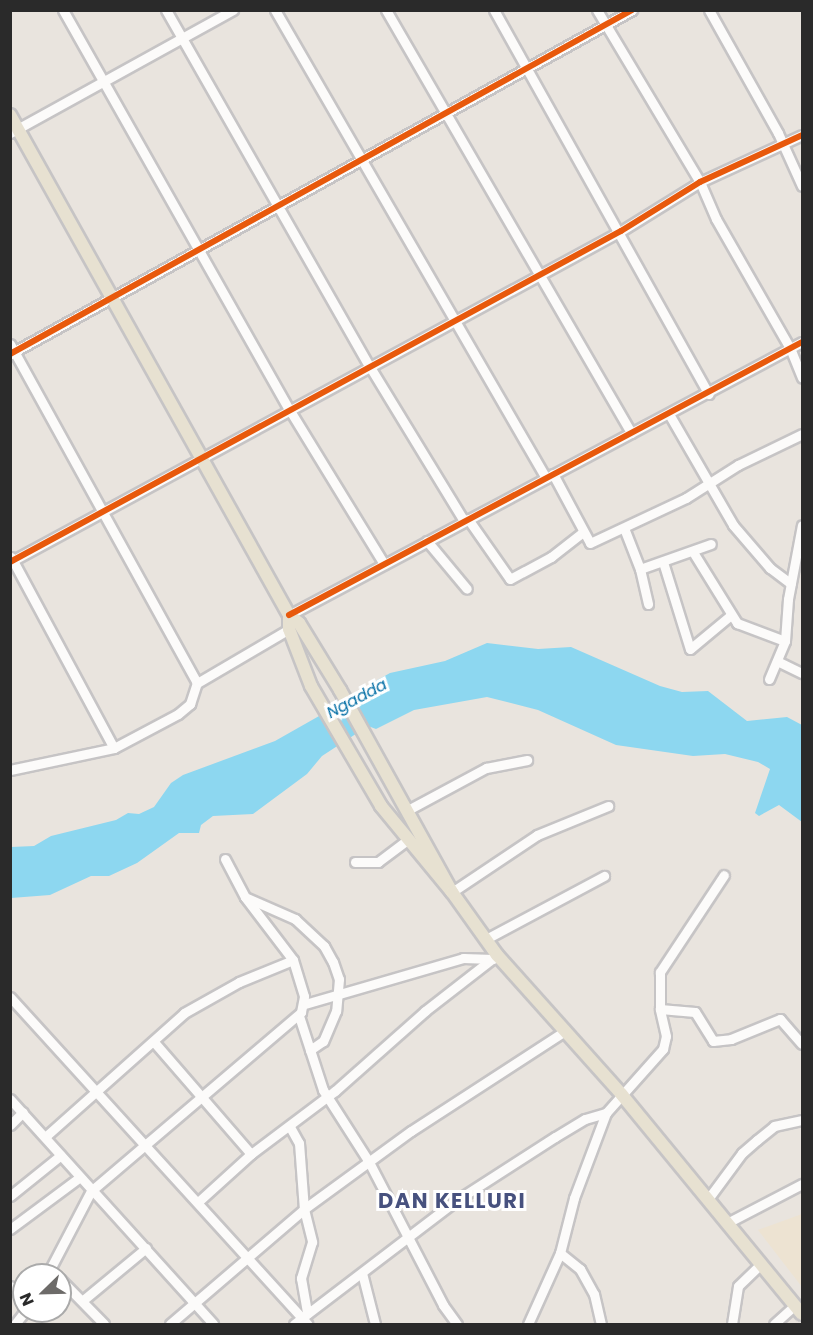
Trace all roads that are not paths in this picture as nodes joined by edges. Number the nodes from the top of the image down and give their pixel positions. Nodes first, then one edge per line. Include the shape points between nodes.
1 (63, 10) edge
2 (166, 10) edge
3 (232, 10) edge
4 (274, 10) edge
5 (386, 10) edge
6 (494, 10) edge
7 (597, 10) edge
8 (632, 10) edge
9 (709, 10) edge
10 (605, 24) junction
11 (182, 39) junction
12 (526, 67) junction
13 (103, 84) junction
14 (446, 110) junction
15 (10, 115) edge
16 (14, 131) edge
17 (802, 135) edge
18 (780, 145) junction
19 (360, 157) junction
20 (700, 182) junction
21 (802, 186) edge
22 (279, 203) junction
23 (621, 231) junction
24 (199, 248) junction
25 (537, 276) junction
26 (113, 296) junction
27 (453, 321) junction
28 (802, 342) edge
29 (790, 348) junction
30 (12, 350) edge
31 (370, 367) junction
32 (802, 378) edge
33 (709, 394) junction
34 (290, 409) junction
35 (669, 414) junction
36 (631, 433) junction
37 (802, 434) edge
38 (204, 458) junction
39 (549, 476) junction
40 (709, 485) junction
41 (101, 515) junction
42 (466, 520) junction
43 (802, 525) edge
44 (624, 528) junction
45 (582, 532) junction
46 (427, 541) junction
47 (711, 544) dead end
48 (693, 552) junction
49 (11, 559) edge
50 (663, 562) junction
51 (384, 564) junction
52 (640, 568) junction
53 (791, 584) junction
54 (467, 589) dead end
55 (648, 604) dead end
56 (288, 615) junction
57 (731, 615) junction
58 (289, 629) junction
59 (785, 641) junction
60 (777, 661) junction
61 (802, 673) edge
62 (770, 679) dead end
63 (197, 683) junction
64 (114, 748) junction
65 (527, 760) dead end
66 (10, 770) edge
67 (608, 806) dead end
68 (406, 811) junction
69 (407, 840) junction
70 (225, 859) dead end
71 (355, 862) dead end
72 (724, 875) dead end
73 (604, 876) dead end
74 (452, 892) junction
75 (245, 897) junction
76 (486, 939) junction
77 (495, 957) junction
78 (293, 960) junction
79 (340, 993) junction
80 (10, 997) edge
81 (305, 1004) junction
82 (660, 1009) junction
83 (298, 1017) junction
84 (565, 1031) junction
85 (154, 1042) junction
86 (802, 1044) edge
87 (310, 1050) junction
88 (93, 1091) junction
89 (622, 1095) junction
90 (327, 1097) junction
91 (202, 1098) junction
92 (10, 1099) edge
93 (23, 1112) junction
94 (606, 1113) junction
95 (802, 1120) edge
96 (10, 1125) edge
97 (290, 1127) junction
98 (45, 1137) junction
99 (144, 1147) junction
100 (251, 1154) junction
101 (61, 1155) junction
102 (369, 1162) junction
103 (80, 1178) junction
104 (802, 1184) edge
105 (91, 1191) junction
106 (10, 1196) edge
107 (708, 1200) junction
108 (198, 1202) junction
109 (304, 1209) junction
110 (727, 1223) junction
111 (10, 1229) edge
112 (409, 1235) junction
113 (146, 1248) junction
114 (560, 1253) junction
115 (250, 1256) junction
116 (57, 1263) edge
117 (761, 1264) junction
118 (362, 1273) junction
119 (72, 1291) edge
120 (82, 1301) junction
121 (195, 1305) junction
122 (799, 1310) edge
123 (306, 1319) edge
124 (104, 1324) edge
125 (170, 1324) edge
126 (213, 1324) edge
127 (294, 1324) edge
128 (375, 1324) edge
129 (457, 1324) edge
130 (528, 1324) edge
131 (601, 1324) edge
132 (732, 1324) edge
133 (774, 1324) edge

1 - 13 street
2 - 11 street
3 - 11 street
4 - 19 street
5 - 14 street
6 - 12 street
7 - 10 street
8 - 10 street
9 - 18 street via 778,133
10 - 12 street
10 - 20 street
11 - 13 street
11 - 22 street
12 - 14 street
12 - 23 street
13 - 16 street
13 - 24 street
14 - 19 street
14 - 25 street
15 - 16 main road
16 - 26 main road
17 - 18 street
18 - 20 street
18 - 21 street
19 - 22 street
19 - 27 street
20 - 23 street
20 - 29 street via 716,219
22 - 24 street
22 - 31 street
23 - 25 street
23 - 33 street
24 - 26 street
24 - 34 street
25 - 27 street
25 - 36 street
26 - 30 street
26 - 38 main road
27 - 31 street
27 - 39 street
28 - 29 street
29 - 32 street
29 - 33 street
30 - 41 street
31 - 34 street
31 - 42 street
33 - 35 street
34 - 38 street
34 - 51 street
35 - 36 street
35 - 40 street
36 - 39 street
37 - 40 street via 738,465
38 - 41 street
38 - 56 main road
39 - 42 street
39 - 45 street
40 - 44 street
40 - 53 street via 748,544
41 - 49 street
41 - 63 street
42 - 45 street via 510,579 551,557
42 - 46 street
43 - 53 street
44 - 45 street via 590,543
44 - 52 street
46 - 51 street
46 - 54 street
47 - 48 street
48 - 50 street
48 - 57 street
49 - 64 street
50 - 52 street
50 - 57 street via 690,649
51 - 56 street
52 - 55 street
53 - 59 street
56 - 58 main road
56 - 68 main road via 299,623 340,690
57 - 59 street via 737,623
58 - 63 street
58 - 69 main road via 320,704 358,773
59 - 60 street
60 - 61 street
60 - 62 street
63 - 64 street via 190,704 178,714
64 - 66 street
65 - 68 street via 486,768
67 - 74 street via 537,835
68 - 74 main road
69 - 71 street via 378,862
69 - 74 main road
70 - 75 street
72 - 82 street via 660,972
73 - 76 street
74 - 76 main road
75 - 78 street
75 - 79 street via 295,919 310,932 333,962
76 - 77 main road
77 - 79 street via 463,958 422,973 384,979
77 - 84 main road
77 - 90 street via 425,1011
78 - 81 street
78 - 85 street via 239,982 192,1008
79 - 81 street
79 - 87 street via 327,1034
80 - 88 street
81 - 83 street
82 - 86 street via 695,1011 713,1041 730,1039 780,1019
82 - 89 street via 666,1036 663,1049
83 - 87 street
83 - 91 street
84 - 89 main road
84 - 102 street
85 - 88 street
85 - 91 street
87 - 90 street via 316,1076
88 - 98 street
88 - 99 street
89 - 94 street
89 - 107 main road
90 - 97 street
90 - 102 street
91 - 99 street
91 - 100 street
92 - 93 street
93 - 96 street
93 - 98 street
94 - 112 street via 555,1137
94 - 114 street via 574,1198
95 - 107 street via 774,1126 742,1153
97 - 100 street
97 - 109 street via 299,1143
98 - 101 street
99 - 105 street
99 - 108 street
100 - 108 street
101 - 103 street
101 - 106 street
102 - 109 street
102 - 112 street
103 - 105 street
103 - 111 street
104 - 110 street
105 - 113 street
105 - 116 street
107 - 110 main road
108 - 115 street
109 - 115 street
109 - 123 street via 312,1242 301,1278
110 - 117 main road
112 - 118 street
112 - 129 street via 442,1305
113 - 120 street
113 - 121 street
114 - 130 street
114 - 131 street via 580,1269 594,1294
115 - 121 street
115 - 123 street
117 - 122 main road
117 - 132 street via 738,1286
118 - 123 street
118 - 128 street
119 - 120 street
120 - 124 street
121 - 125 street
121 - 126 street
122 - 133 street
123 - 127 street

